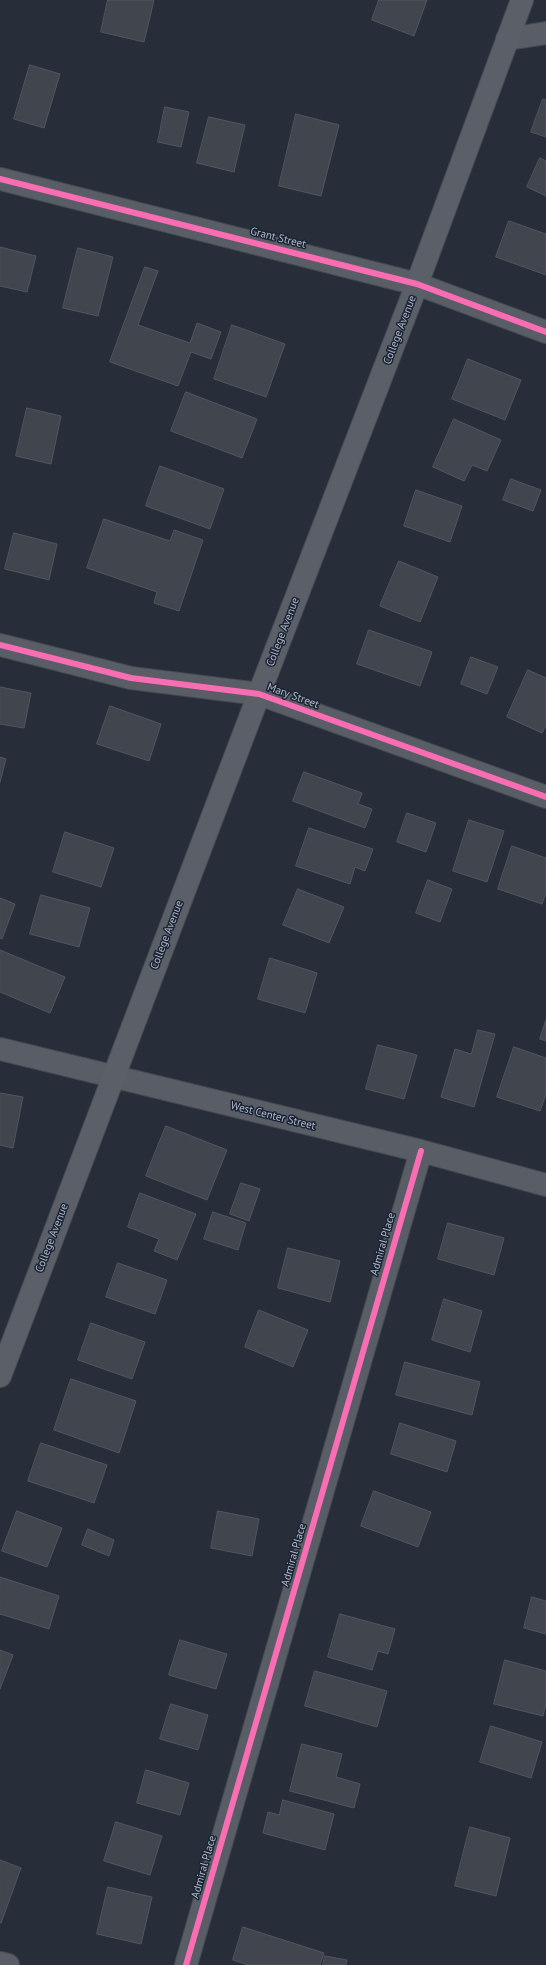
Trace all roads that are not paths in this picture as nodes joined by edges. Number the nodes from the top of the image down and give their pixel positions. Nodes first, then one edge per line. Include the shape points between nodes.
1 (522, 0) edge
2 (546, 33) edge
3 (507, 39) junction
4 (0, 179) edge
5 (417, 284) junction
6 (546, 332) edge
7 (0, 645) edge
8 (259, 694) junction
9 (546, 797) edge
10 (0, 1049) edge
11 (113, 1077) junction
12 (420, 1151) junction
13 (546, 1185) edge
14 (0, 1376) edge
15 (0, 1963) edge
16 (8, 1965) edge
17 (186, 1965) edge

1 - 3 main road, College Avenue
2 - 3 street
3 - 5 main road, College Avenue
4 - 5 street, Grant Street
5 - 6 street, Grant Street
5 - 8 main road, College Avenue
7 - 8 street, Mary Street via 131,678
8 - 9 street, Mary Street
8 - 11 main road, College Avenue
10 - 11 street, West Center Street
11 - 12 street, West Center Street
11 - 14 main road, College Avenue
12 - 13 street, West Center Street
12 - 17 street, Admiral Place
15 - 16 street

